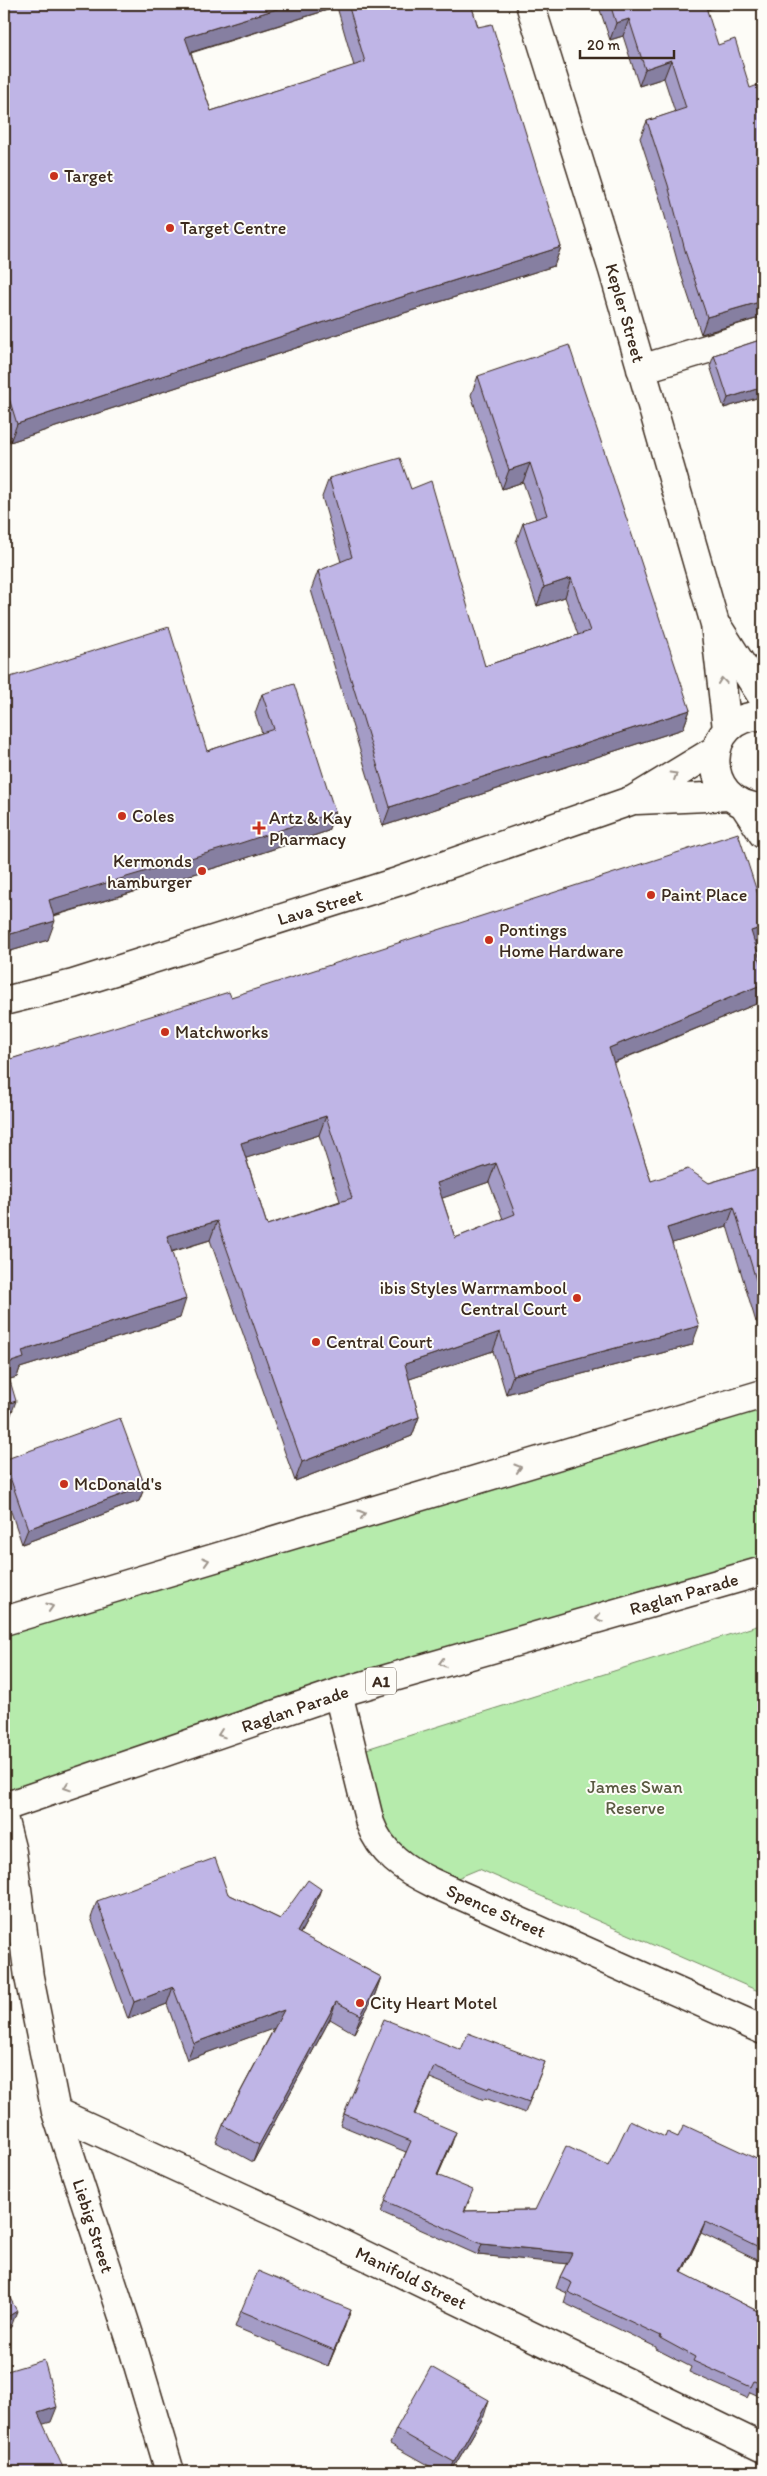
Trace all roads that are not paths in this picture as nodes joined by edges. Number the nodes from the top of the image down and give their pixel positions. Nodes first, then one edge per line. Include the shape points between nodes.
1 (530, 4) edge
2 (763, 332) edge
3 (642, 369) junction
4 (715, 624) junction
5 (763, 698) edge
6 (763, 716) edge
7 (722, 739) junction
8 (633, 800) junction
9 (746, 803) edge
10 (763, 834) edge
11 (4, 1001) edge
12 (763, 1394) edge
13 (763, 1571) edge
14 (4, 1621) edge
15 (338, 1693) junction
16 (4, 1807) edge
17 (4, 1821) edge
18 (4, 1926) edge
19 (29, 1977) junction
20 (763, 2030) edge
21 (56, 2112) junction
22 (763, 2448) edge
23 (170, 2472) edge

1 - 3 main road, Kepler Street
2 - 3 main road
3 - 4 main road, Kepler Street
4 - 5 main road, Kepler Street
7 -> 4 main road, Kepler Street
6 - 7 main road, Lava Street via 744,718
8 -> 7 main road, Lava Street
7 - 9 main road, Kepler Street via 715,759 717,777 724,791
8 - 9 main road, Lava Street
8 - 11 main road, Lava Street via 400,881 72,984
9 - 10 main road
14 -> 12 main road
13 -> 15 main road, Raglan Parade / A1
15 -> 16 main road, Raglan Parade / A1
15 - 20 main road, Spence Street via 376,1839 386,1853 432,1883
17 - 19 main road, Liebig Street via 12,1852
18 - 19 main road, Liebig Street
19 - 21 main road, Liebig Street
21 - 22 main road, Manifold Street via 298,2223
21 - 23 main road, Liebig Street

